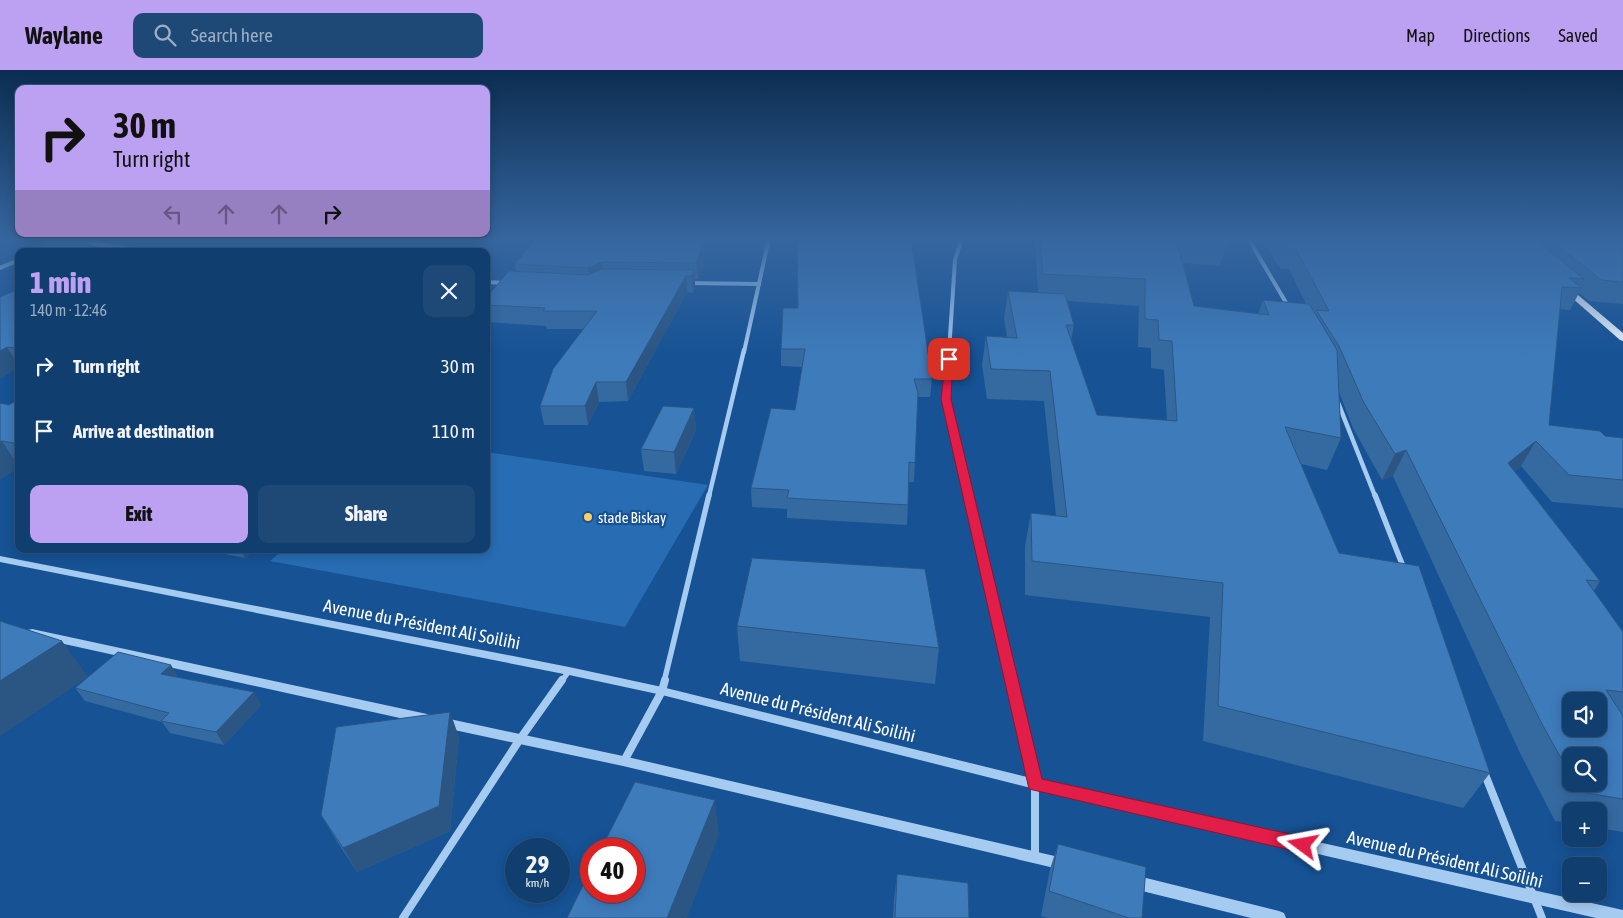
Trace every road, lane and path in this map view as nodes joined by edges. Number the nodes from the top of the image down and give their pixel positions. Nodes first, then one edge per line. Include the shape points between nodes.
1 (760, 278) edge
2 (954, 278) edge
3 (1271, 278) edge
4 (490, 282) edge
5 (1558, 282) edge
6 (681, 283) edge
7 (515, 284) edge
8 (759, 284) junction
9 (1292, 313) edge
10 (1623, 338) edge
11 (1333, 390) edge
12 (0, 559) edge
13 (1406, 574) edge
14 (19, 630) edge
15 (569, 671) junction
16 (662, 691) junction
17 (520, 739) junction
18 (623, 761) junction
19 (1482, 768) edge
20 (1035, 784) junction
21 (1035, 857) junction
22 (1072, 866) edge
23 (1119, 878) edge
24 (1533, 897) junction
25 (1623, 917) edge
26 (403, 918) edge
27 (1279, 918) edge
28 (1542, 918) edge

1 - 8 street
2 - 20 street via 946,399
3 - 9 street
4 - 7 street
5 - 10 main road
6 - 8 street
8 - 16 street
11 - 13 street
12 - 15 street, Avenue du Président Ali Soilihi
14 - 17 street
15 - 16 street, Avenue du Président Ali Soilihi
15 - 17 street
16 - 18 street
16 - 20 street, Avenue du Président Ali Soilihi
17 - 18 street
17 - 26 street
18 - 21 street
19 - 24 street
20 - 21 street
20 - 24 street, Avenue du Président Ali Soilihi
21 - 22 street
23 - 27 street
24 - 25 street, Avenue du Président Ali Soilihi
24 - 28 street

